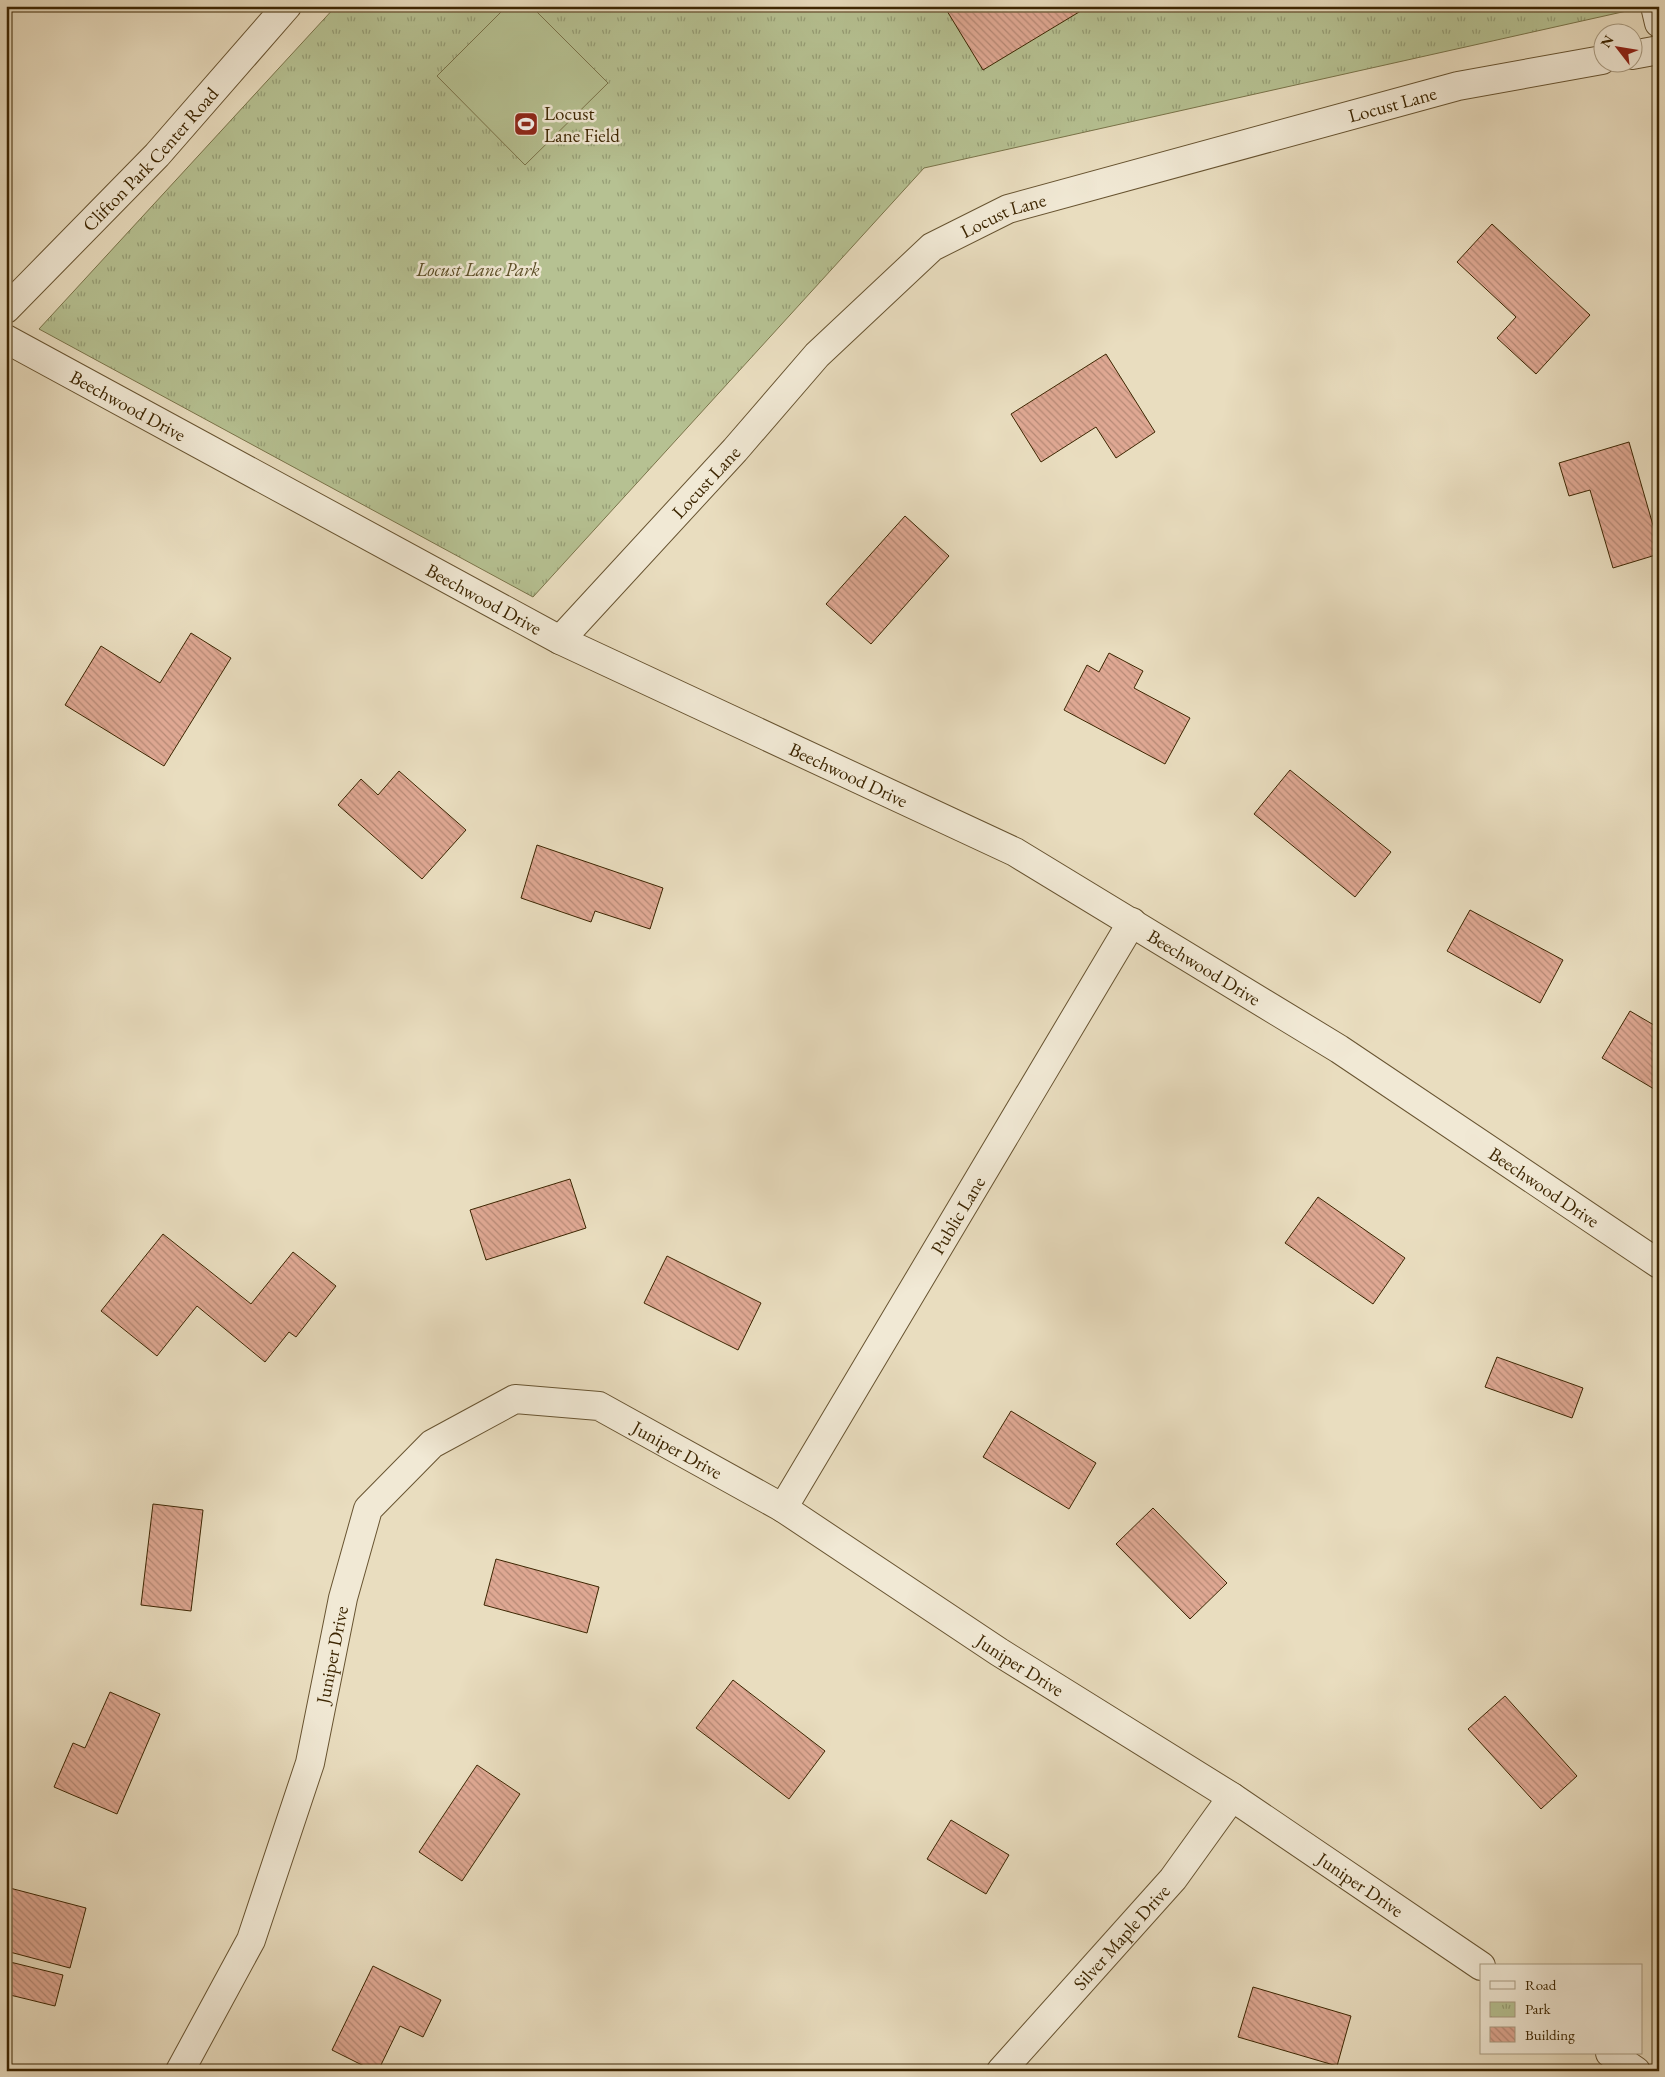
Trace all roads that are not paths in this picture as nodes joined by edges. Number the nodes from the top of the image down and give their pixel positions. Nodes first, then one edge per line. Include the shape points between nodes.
1 (287, 6) edge
2 (1655, 6) edge
3 (1659, 23) edge
4 (1659, 50) edge
5 (1642, 53) edge
6 (1592, 62) edge
7 (6, 309) edge
8 (6, 340) edge
9 (560, 640) junction
10 (1132, 922) junction
11 (1659, 1264) edge
12 (783, 1508) junction
13 (1232, 1797) junction
14 (1480, 1965) edge
15 (1611, 2054) edge
16 (180, 2071) edge
17 (1001, 2071) edge
18 (1636, 2071) edge

1 - 7 street, Clifton Park Center Road via 157,155
2 - 3 street
4 - 5 street
6 - 9 street, Locust Lane via 1458,86 1008,209 932,247 817,355 735,450
8 - 9 street, Beechwood Drive
9 - 10 street, Beechwood Drive via 1015,852
10 - 11 street, Beechwood Drive via 1339,1049
10 - 12 street, Public Lane
12 - 13 street, Juniper Drive via 999,1652
12 - 16 street, Juniper Drive via 599,1406 515,1399 432,1444 368,1509 343,1598 310,1763 251,1940
13 - 14 street, Juniper Drive
13 - 17 street, Silver Maple Drive via 1173,1879
15 - 18 street

